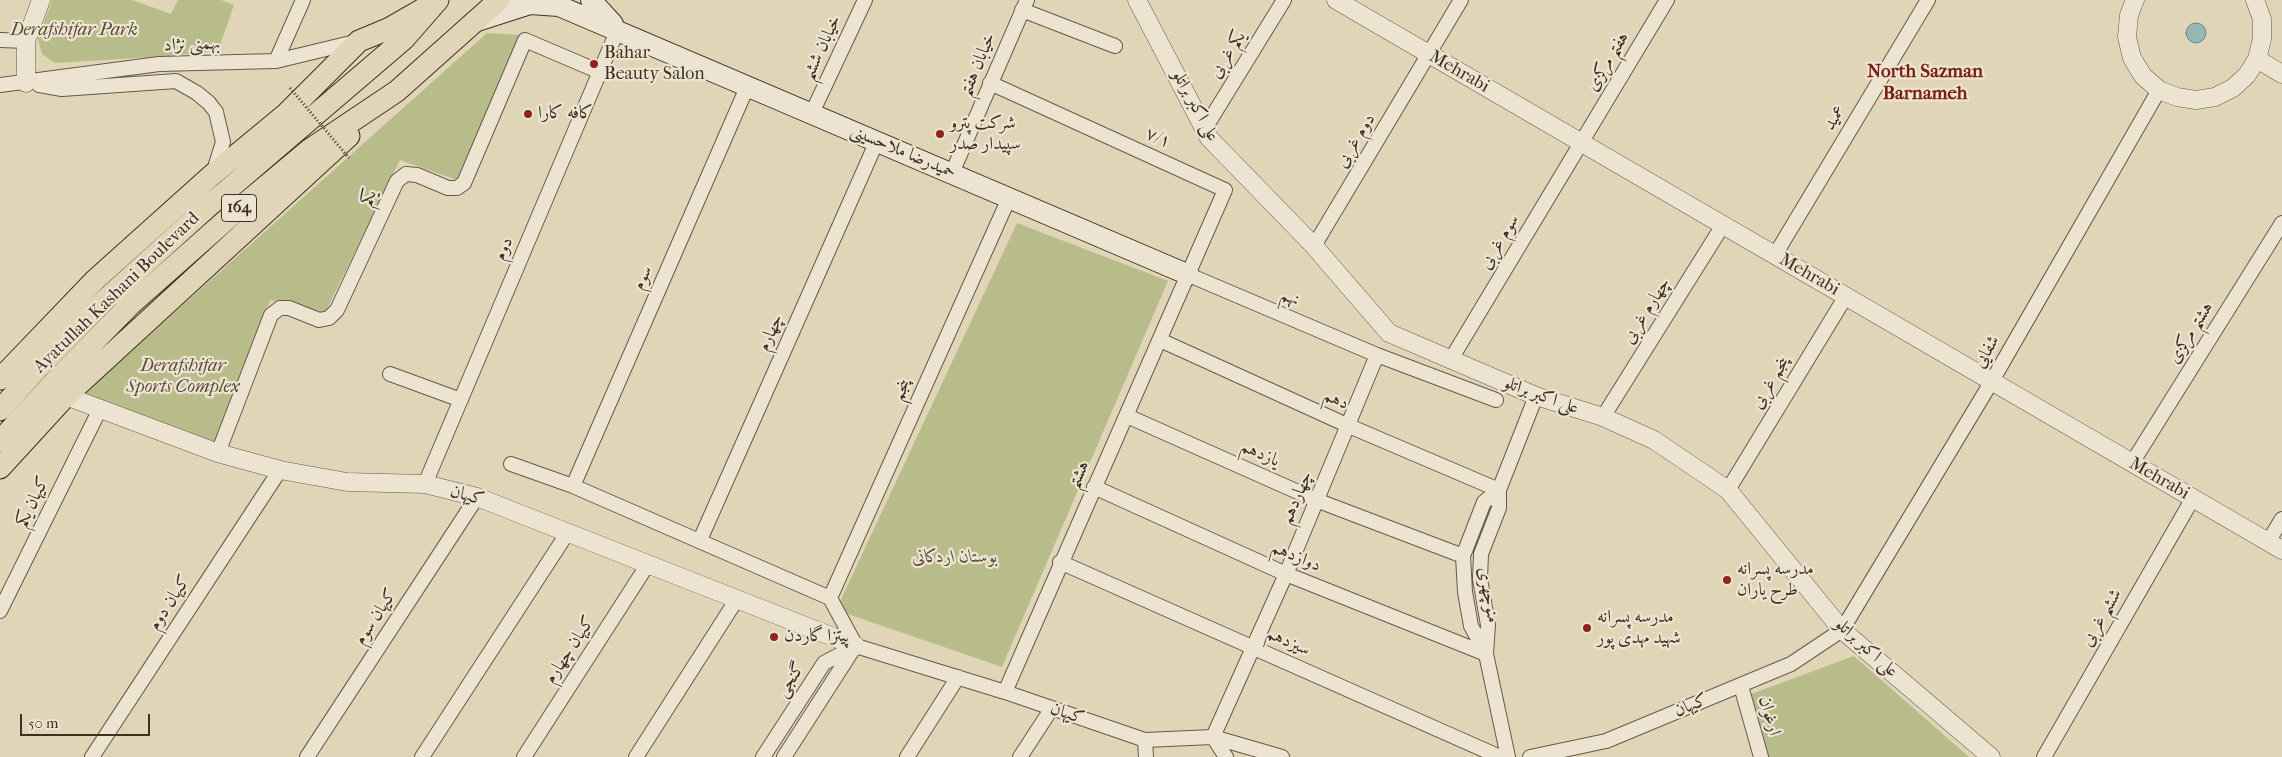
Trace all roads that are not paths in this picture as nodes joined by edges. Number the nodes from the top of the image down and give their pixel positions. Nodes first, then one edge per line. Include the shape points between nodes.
1 (41, 0) edge
2 (304, 0) edge
3 (437, 0) edge
4 (499, 0) edge
5 (590, 0) edge
6 (866, 0) edge
7 (1137, 0) edge
8 (1284, 0) edge
9 (1336, 0) edge
10 (1462, 0) edge
11 (1667, 0) edge
12 (1928, 0) edge
13 (2135, 0) edge
14 (2255, 0) edge
15 (1024, 5) edge
16 (472, 22) junction
17 (618, 29) junction
18 (0, 40) edge
19 (26, 41) junction
20 (359, 41) junction
21 (1115, 46) dead end
22 (1429, 54) junction
23 (2257, 59) junction
24 (276, 61) junction
25 (600, 72) junction
26 (2282, 74) edge
27 (26, 83) junction
28 (990, 83) junction
29 (0, 84) edge
30 (748, 86) junction
31 (2159, 90) junction
32 (397, 91) junction
33 (812, 113) junction
34 (1204, 130) junction
35 (877, 141) junction
36 (1581, 143) junction
37 (952, 173) junction
38 (212, 175) junction
39 (1009, 198) junction
40 (2282, 223) edge
41 (1723, 225) junction
42 (1314, 246) junction
43 (1774, 255) junction
44 (1189, 275) junction
45 (1846, 296) junction
46 (1160, 340) junction
47 (1378, 354) junction
48 (1450, 361) junction
49 (390, 374) dead end
50 (0, 379) edge
51 (1992, 382) junction
52 (66, 396) junction
53 (1536, 396) junction
54 (461, 400) junction
55 (1496, 400) dead end
56 (100, 409) junction
57 (0, 410) edge
58 (1127, 416) junction
59 (1603, 417) junction
60 (1349, 426) junction
61 (0, 441) edge
62 (218, 453) junction
63 (2132, 463) junction
64 (511, 464) dead end
65 (0, 468) edge
66 (280, 470) junction
67 (425, 484) junction
68 (573, 486) junction
69 (1094, 487) junction
70 (1499, 490) junction
71 (1728, 490) junction
72 (477, 497) junction
73 (2193, 498) junction
74 (1316, 500) junction
75 (2282, 518) edge
76 (568, 532) junction
77 (700, 540) junction
78 (2275, 546) edge
79 (1462, 556) junction
80 (1060, 562) junction
81 (648, 564) junction
82 (1286, 574) junction
83 (830, 598) junction
84 (736, 599) junction
85 (0, 611) edge
86 (1842, 630) junction
87 (856, 646) junction
88 (1253, 647) junction
89 (1486, 654) junction
90 (958, 678) junction
91 (1741, 686) junction
92 (1005, 692) junction
93 (1052, 708) junction
94 (1213, 738) junction
95 (1145, 740) junction
96 (1606, 741) junction
97 (92, 757) edge
98 (307, 757) edge
99 (422, 757) edge
100 (524, 757) edge
101 (636, 757) edge
102 (763, 757) edge
103 (784, 757) edge
104 (906, 757) edge
105 (1020, 757) edge
106 (1146, 757) edge
107 (1226, 757) edge
108 (1282, 757) edge
109 (1500, 757) edge
110 (1508, 757) edge
111 (1530, 757) edge
112 (1589, 757) edge
113 (1761, 757) edge
114 (1991, 757) edge
115 (2044, 757) edge

1 - 19 street
2 - 24 street
3 - 20 main road via 388,29
3 - 57 main road, Ayatullah Kashani Boulevard / 164 via 404,39 210,204 107,298
4 - 16 main road, Ayatullah Kashani Boulevard / 164
5 - 17 main road
6 - 33 street, خیابان ششم
7 - 34 street, علی اکبر براتلو
8 - 34 street, یکم غربی
9 - 22 street, Mehrabi
10 - 22 street, دوم غربی
11 - 36 street, هفتم مرکزی
12 - 43 street, عمید
13 - 31 street via 2128,15 2127,37 2132,58 2143,76
14 - 23 street via 2262,19
15 - 21 street
15 - 28 street, خیابان هفتم
16 - 17 main road, حمیدرضا ملاحسینی via 530,4 559,6
16 - 32 main road, Ayatullah Kashani Boulevard / 164
17 - 25 street, دوم
17 - 30 main road, حمیدرضا ملاحسینی
18 - 19 street
19 - 27 street
20 - 24 street, بهمنی نژاد
20 - 38 main road via 287,113
22 - 36 street, Mehrabi
22 - 42 street, دوم غربی
23 - 26 street
23 - 31 street via 2240,82 2215,96 2196,100
24 - 27 street, بهمنی نژاد via 159,64
25 - 54 street, دوم
25 - 62 street, یکم via 525,40 464,183 457,188 448,188 417,175 406,174 397,181 337,310 329,318 319,320 289,308 280,308 270,315
27 - 29 street, بهمنی نژاد
27 - 38 street, بهمنی نژاد via 62,89 176,81 197,93 216,112 223,142
28 - 37 street, خیابان هفتم
28 - 44 street, ۷/۱ via 1225,190
30 - 33 main road, حمیدرضا ملاحسینی
30 - 68 street, سوم
31 - 51 street, شفایی
32 - 52 main road
32 - 61 main road, Ayatullah Kashani Boulevard / 164 via 309,150 242,206 130,305
33 - 35 main road, حمیدرضا ملاحسینی
34 - 42 street, علی اکبر براتلو
35 - 37 main road, حمیدرضا ملاحسینی
35 - 77 street, چهارم
36 - 41 street, Mehrabi
36 - 48 street, سوم غربی
37 - 39 main road, حمیدرضا ملاحسینی
38 - 50 main road via 95,280
39 - 44 main road, حمیدرضا ملاحسینی
39 - 83 street, پنجم
40 - 63 street, هشتم مرکزی
41 - 43 street, Mehrabi
41 - 59 street, چهارم غربی
42 - 48 street, علی اکبر براتلو via 1389,333
43 - 45 street, Mehrabi
44 - 46 street, هشتم
44 - 47 street, نهم
45 - 51 street, Mehrabi
45 - 71 street, پنجم غربی
46 - 58 street, هشتم
46 - 60 street, دهم
47 - 55 street, نهم
47 - 60 street, چهاردهم
48 - 53 street, علی اکبر براتلو
49 - 54 street
51 - 63 street, Mehrabi
51 - 86 street, شفایی
52 - 56 street, کیهان
52 - 65 main road
53 - 59 street, علی اکبر براتلو
53 - 70 street, منوچهری
54 - 67 street, دوم
56 - 62 street, کیهان
56 - 85 street, کیهان یکم
58 - 69 street, هشتم
58 - 74 street, یازدهم
59 - 71 street, علی اکبر براتلو via 1654,440
60 - 70 street, دهم
60 - 74 street, چهاردهم
62 - 66 street, کیهان
63 - 73 street, Mehrabi
64 - 68 street
66 - 67 street, کیهان via 347,482
66 - 97 street, کیهان دوم
67 - 72 street, کیهان
68 - 77 street
69 - 80 street, هشتم
69 - 82 street, دوازدهم
70 - 79 street, منوچهری via 1484,502
70 - 89 street, منوچهری via 1499,508 1481,554 1480,580 1488,625
71 - 86 street, علی اکبر براتلو
72 - 76 street, کیهان
72 - 98 street, کیهان سوم
73 - 78 street, Mehrabi
73 - 115 street, ششم غربی
74 - 79 street, یازدهم
74 - 82 street, چهاردهم
75 - 78 street
76 - 81 street, کیهان
76 - 99 street
77 - 83 street
79 - 89 street, منوچهری via 1471,626
80 - 88 street, سیزدهم
80 - 92 street, هشتم
81 - 84 street, کیهان
81 - 100 street, کیهان چهارم
82 - 88 street, چهاردهم
82 - 89 street, دوازدهم
83 - 87 street
84 - 87 street, کیهان
84 - 101 street
86 - 91 street, کیهان via 1791,664
86 - 114 street, علی اکبر براتلو
87 - 90 street, کیهان
87 - 102 street, گنجی via 824,663
87 - 103 street, گنجی
88 - 94 street, چهاردهم
88 - 109 street, سیزدهم
89 - 110 street, منوچهری
90 - 92 street, کیهان
90 - 104 street
91 - 96 street, کیهان
91 - 113 street, ارغوان
92 - 93 street, کیهان
93 - 95 street, کیهان
93 - 105 street
94 - 95 street, کیهان
94 - 107 street
94 - 108 street, کیهان
95 - 106 street
96 - 111 street, کیهان
96 - 112 street

